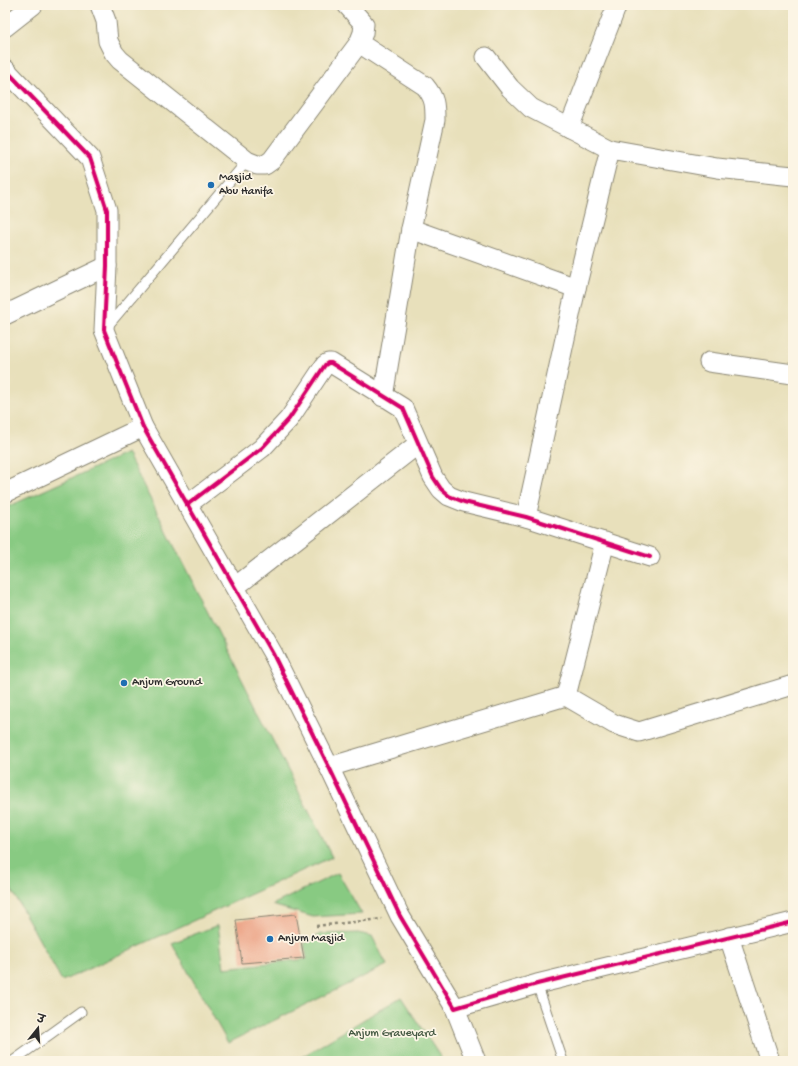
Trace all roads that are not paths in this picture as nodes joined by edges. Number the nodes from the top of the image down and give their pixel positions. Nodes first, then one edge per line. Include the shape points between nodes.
1 (33, 5) edge
2 (100, 5) edge
3 (347, 5) edge
4 (617, 5) edge
5 (5, 26) edge
6 (359, 43) junction
7 (486, 57) dead end
8 (5, 69) edge
9 (569, 128) junction
10 (610, 149) junction
11 (247, 161) junction
12 (793, 176) edge
13 (411, 229) junction
14 (107, 266) junction
15 (576, 288) junction
16 (5, 315) edge
17 (104, 330) junction
18 (709, 362) dead end
19 (793, 374) edge
20 (383, 396) junction
21 (143, 427) junction
22 (418, 444) junction
23 (5, 493) edge
24 (187, 505) junction
25 (526, 517) junction
26 (605, 542) junction
27 (650, 557) dead end
28 (235, 587) junction
29 (793, 685) edge
30 (566, 696) junction
31 (329, 767) junction
32 (793, 922) edge
33 (729, 937) junction
34 (536, 984) junction
35 (455, 1008) junction
36 (81, 1012) dead end
37 (13, 1061) edge
38 (476, 1061) edge
39 (563, 1061) edge
40 (770, 1061) edge

1 - 5 street
2 - 11 street via 106,21 108,41 120,60
3 - 6 street via 364,24
4 - 9 street
6 - 11 street via 272,160 265,165
6 - 13 street via 425,86 433,96 435,120
7 - 9 street via 510,88 531,108
8 - 14 street via 90,158 107,210
9 - 10 street
10 - 12 street via 716,168
10 - 15 street
11 - 17 lane
13 - 15 street
13 - 20 street
14 - 16 street
14 - 17 street
15 - 25 street
17 - 21 street
18 - 19 street
20 - 22 street via 403,408
20 - 24 street via 328,363 289,419 262,448
21 - 23 street
21 - 24 street
22 - 25 street via 433,477 449,496
22 - 28 street
24 - 28 street
25 - 26 street
26 - 27 street
26 - 30 street
28 - 31 street via 273,654
29 - 30 street via 639,732 614,724
30 - 31 street
31 - 35 street via 400,916
32 - 33 street
33 - 34 street
33 - 40 street
34 - 35 street
34 - 39 lane
35 - 38 street
36 - 37 lane

